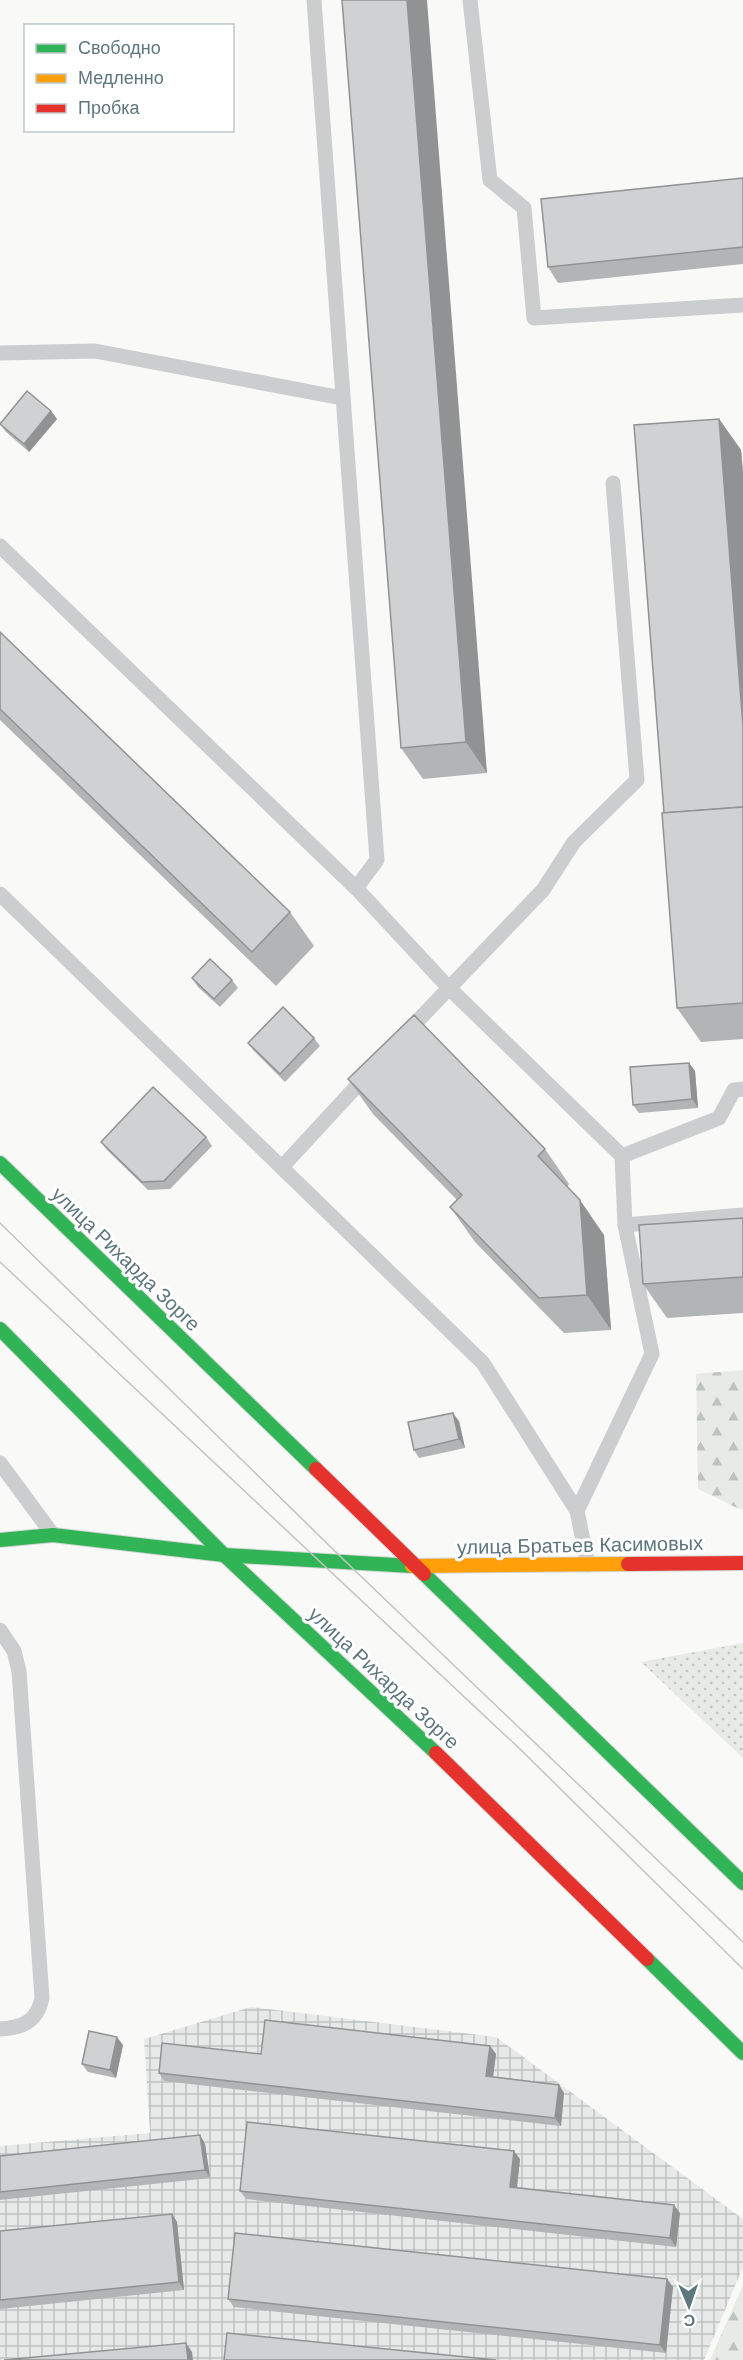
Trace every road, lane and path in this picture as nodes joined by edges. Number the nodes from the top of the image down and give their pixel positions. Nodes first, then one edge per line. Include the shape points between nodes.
1 (314, 0) edge
2 (470, 0) edge
3 (743, 305) edge
4 (0, 353) edge
5 (342, 398) junction
6 (613, 483) dead end
7 (0, 546) edge
8 (356, 888) junction
9 (0, 894) edge
10 (448, 987) junction
11 (393, 1047) edge
12 (377, 1064) edge
13 (743, 1089) edge
14 (622, 1156) junction
15 (0, 1163) edge
16 (282, 1167) junction
17 (743, 1215) edge
18 (625, 1225) junction
19 (0, 1329) edge
20 (0, 1463) edge
21 (577, 1511) junction
22 (53, 1535) junction
23 (0, 1540) edge
24 (224, 1555) junction
25 (743, 1563) edge
26 (588, 1564) junction
27 (417, 1566) junction
28 (0, 1630) edge
29 (743, 1882) edge
30 (0, 2029) edge
31 (743, 2053) edge

1 - 5 lane
2 - 3 lane via 490,180 524,208 534,318
4 - 5 lane via 94,351
5 - 8 lane via 377,860
6 - 10 lane via 637,780 574,842 543,890
7 - 8 lane
8 - 10 lane
9 - 16 lane
10 - 11 lane
10 - 14 lane
12 - 16 lane
13 - 14 lane via 734,1090 719,1118
14 - 18 lane
15 - 27 main road, улица Рихарда Зорге
16 - 21 lane via 483,1363
17 - 18 lane
18 - 21 lane via 652,1354
19 - 24 main road, улица Рихарда Зорге
20 - 22 lane
21 - 26 lane
22 - 23 main road
22 - 24 main road
24 - 27 main road, улица Братьев Касимовых
24 - 31 main road, улица Рихарда Зорге via 476,1791
25 - 26 main road, улица Братьев Касимовых
26 - 27 main road, улица Братьев Касимовых
27 - 29 main road, улица Рихарда Зорге
28 - 30 lane via 14,1651 19,1671 42,1998 31,2021 21,2027

